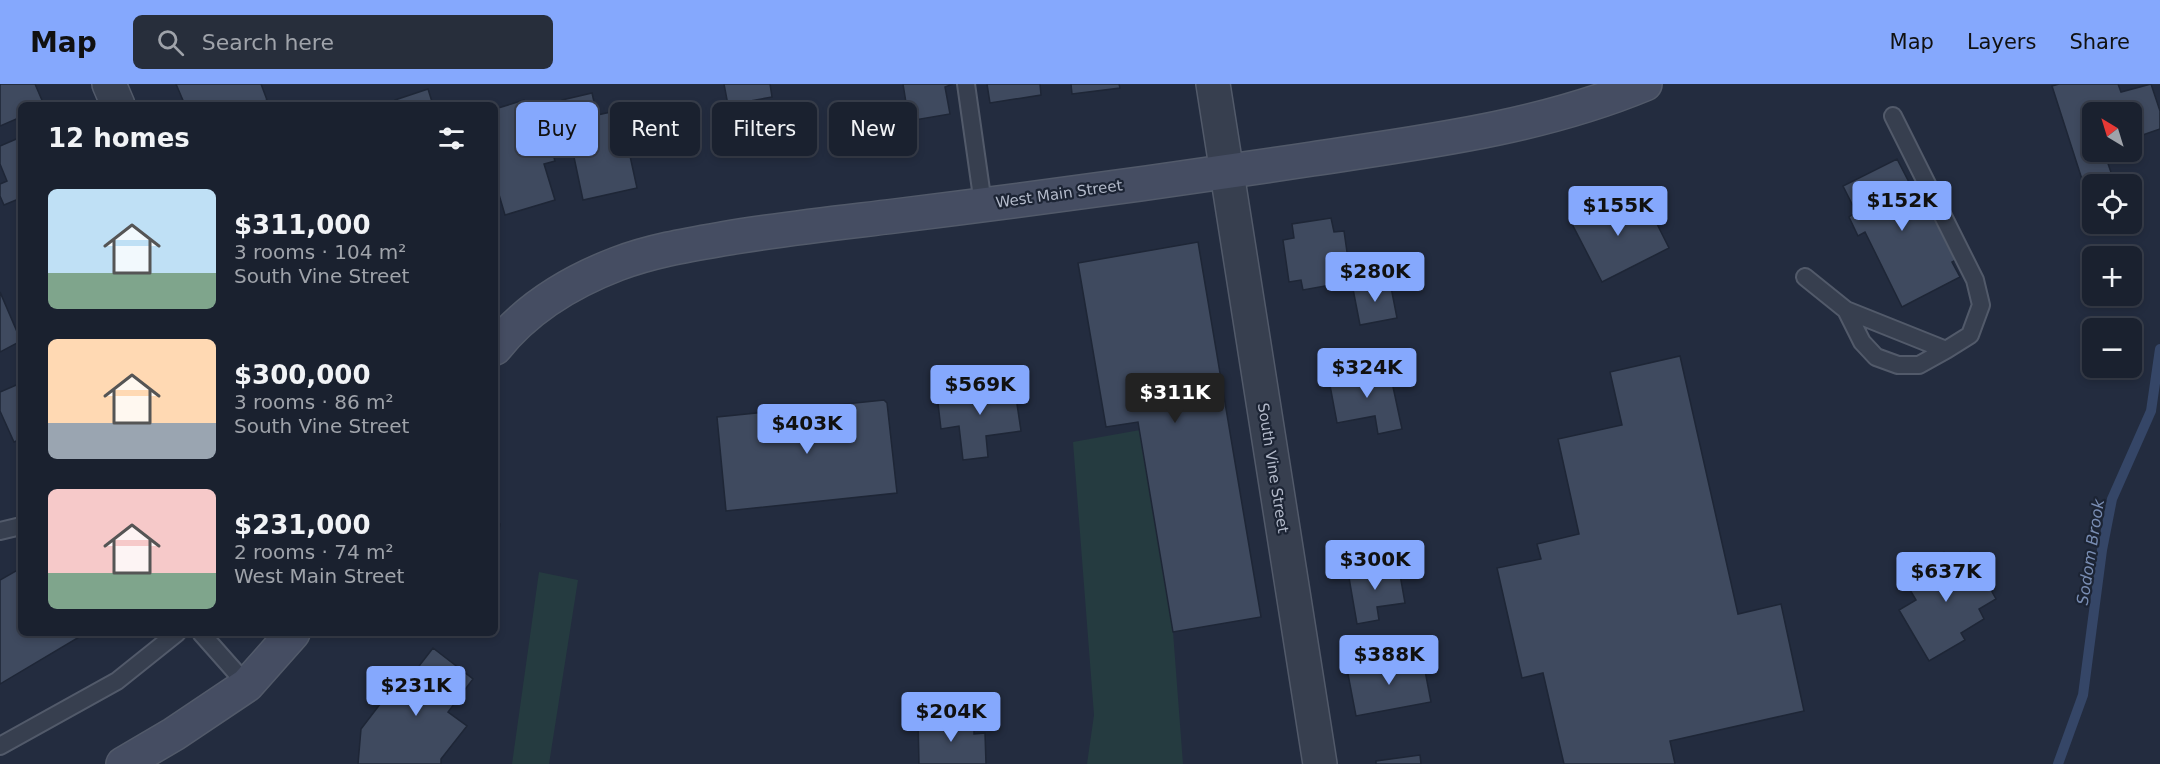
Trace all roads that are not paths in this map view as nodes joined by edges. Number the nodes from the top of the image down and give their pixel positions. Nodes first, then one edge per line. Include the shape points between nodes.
1 (109, 84) edge
2 (966, 84) edge
3 (1212, 84) edge
4 (1645, 84) edge
5 (116, 102) edge
6 (1893, 116) dead end
7 (1226, 172) junction
8 (983, 204) junction
9 (1805, 277) dead end
10 (1846, 310) junction
11 (498, 344) edge
12 (1946, 350) junction
13 (18, 527) edge
14 (0, 531) edge
15 (173, 636) edge
16 (204, 636) edge
17 (290, 636) edge
18 (247, 685) junction
19 (0, 746) edge
20 (123, 764) edge
21 (1320, 764) edge

1 - 5 street
2 - 8 lane
3 - 7 street, South Vine Street
4 - 7 main road, West Main Street via 1564,113 1483,133
6 - 12 lane via 1975,280 1981,305 1970,335
7 - 8 main road, West Main Street
7 - 21 street, South Vine Street
8 - 11 main road, West Main Street via 766,230 670,248 618,263 535,309
9 - 10 lane
10 - 12 lane
10 - 12 lane via 1862,342 1876,357 1898,365 1919,365
13 - 14 lane
15 - 19 lane via 117,681
16 - 18 lane
17 - 18 main road
18 - 20 main road

